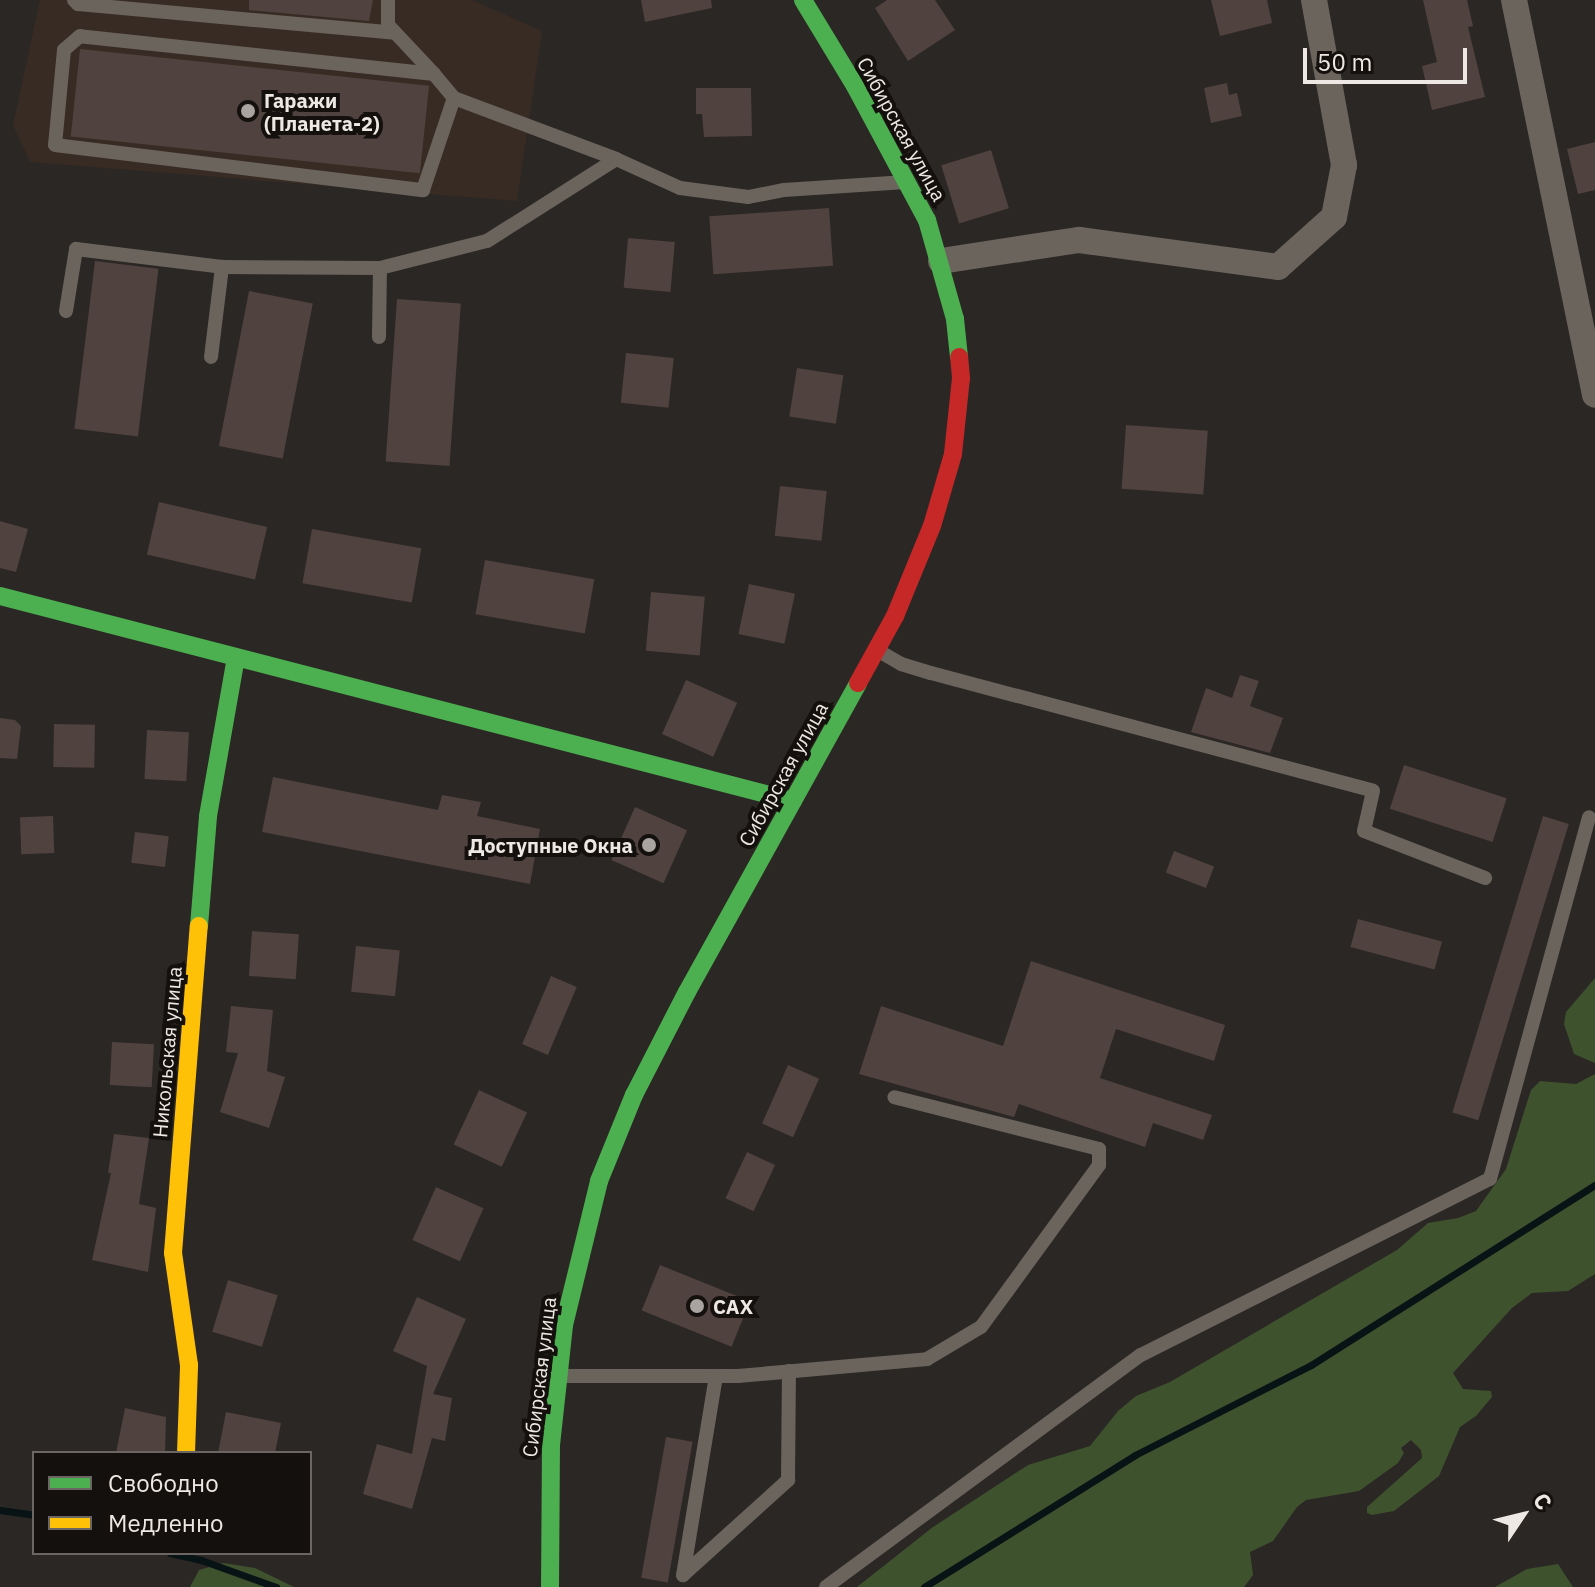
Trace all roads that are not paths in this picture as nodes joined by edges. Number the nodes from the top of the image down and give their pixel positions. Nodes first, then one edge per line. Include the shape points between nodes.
1 (74, 0) edge
2 (388, 0) edge
3 (803, 0) edge
4 (1314, 0) edge
5 (1514, 0) edge
6 (395, 33) junction
7 (434, 74) junction
8 (454, 98) junction
9 (616, 159) junction
10 (907, 182) junction
11 (941, 261) junction
12 (222, 267) junction
13 (380, 268) junction
14 (66, 311) dead end
15 (379, 337) dead end
16 (211, 357) dead end
17 (1595, 395) edge
18 (0, 596) edge
19 (877, 650) junction
20 (236, 657) junction
21 (793, 801) junction
22 (1589, 817) dead end
23 (1485, 878) dead end
24 (894, 1097) dead end
25 (789, 1371) junction
26 (558, 1376) junction
27 (716, 1376) junction
28 (186, 1451) edge
29 (550, 1587) edge
30 (826, 1587) edge

1 - 6 lane
2 - 6 lane via 388,25
3 - 10 street, Сибирская улица
4 - 11 street via 1344,165 1334,217 1278,267 1079,240
5 - 17 street
6 - 7 lane
7 - 8 lane
7 - 8 lane via 80,36 64,50 55,145 423,190
8 - 9 lane
9 - 10 lane via 680,188 748,197
9 - 13 lane via 487,241
10 - 11 street, Сибирская улица
11 - 19 street, Сибирская улица via 955,319 961,378 953,454 932,526
12 - 13 lane
12 - 14 lane via 76,249
12 - 16 lane
13 - 15 lane
18 - 20 street
19 - 21 street, Сибирская улица
19 - 23 lane via 931,673 1373,791 1364,831
20 - 21 street
20 - 28 street, Никольская улица via 208,816 173,1253 189,1365
21 - 26 street, Сибирская улица via 628,1109 599,1181 577,1262
22 - 30 lane via 1490,1179 1141,1355
24 - 25 lane via 1099,1149 1099,1165 981,1327 927,1359
25 - 27 lane
25 - 27 lane via 788,1480 683,1575
26 - 27 lane
26 - 29 street, Сибирская улица via 548,1515

